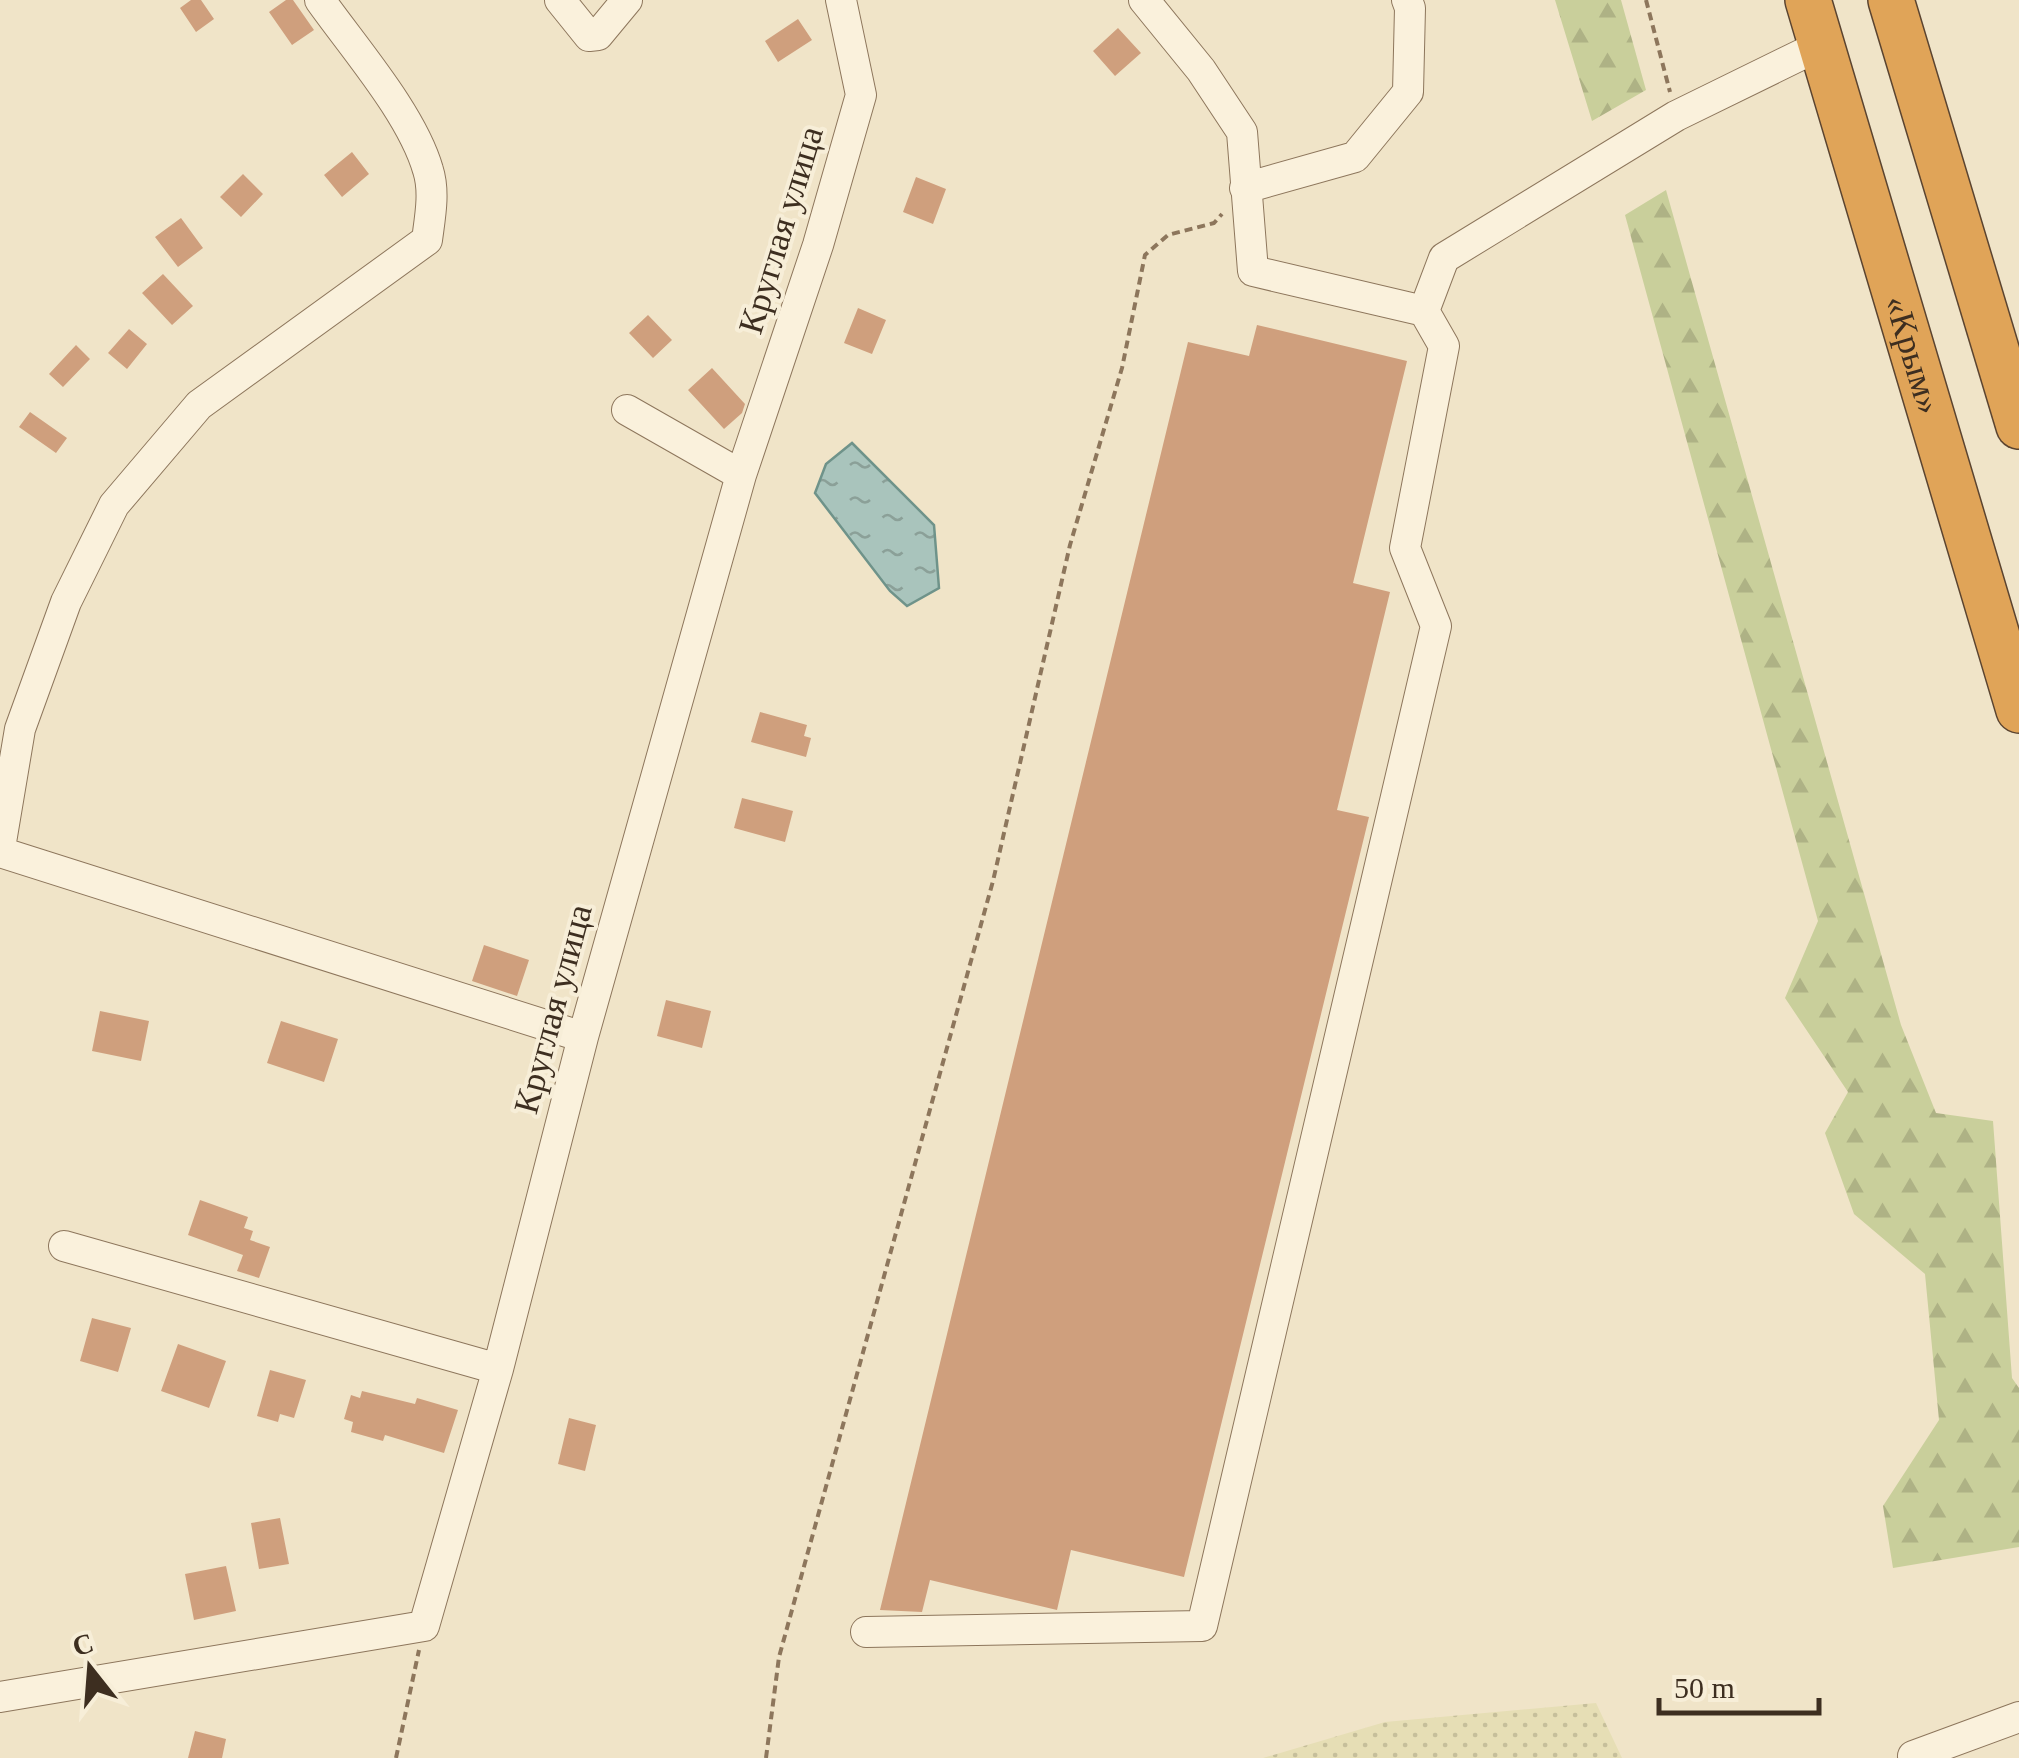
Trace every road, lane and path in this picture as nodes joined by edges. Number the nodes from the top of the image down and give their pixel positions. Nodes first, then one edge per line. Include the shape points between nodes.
1 (320, 0) edge
2 (560, 0) edge
3 (628, 0) edge
4 (841, 0) edge
5 (1144, 0) edge
6 (1407, 0) edge
7 (1646, 0) edge
8 (1808, 0) edge
9 (1891, 0) edge
10 (1821, 45) junction
11 (1676, 116) junction
12 (1245, 188) junction
13 (1424, 311) junction
14 (628, 410) dead end
15 (2019, 426) edge
16 (741, 475) junction
17 (2019, 710) edge
18 (0, 850) edge
19 (583, 1037) junction
20 (64, 1246) dead end
21 (498, 1369) junction
22 (424, 1626) junction
23 (866, 1632) dead end
24 (0, 1698) edge
25 (2019, 1717) edge
26 (1913, 1756) edge
27 (396, 1758) edge
28 (766, 1758) edge

1 - 18 street via 398,108 429,171 427,240 199,405 114,505 66,602 20,729
2 - 3 street via 589,36 598,35
4 - 16 street, Круглая улица via 861,95
5 - 12 street via 1242,132
6 - 12 street via 1408,92 1354,158
7 - 11 path
8 - 10 highway, «Крым»
9 - 15 highway
10 - 11 street
10 - 17 highway, «Крым»
11 - 13 street via 1444,258
12 - 13 street via 1253,272
12 - 28 path via 1214,223 1168,235 1145,255 993,882 779,1658
13 - 23 street via 1444,346 1405,548 1436,626 1202,1626
14 - 16 street
16 - 19 street, Круглая улица
18 - 19 street
19 - 21 street, Круглая улица
20 - 21 street
21 - 22 street, Круглая улица
22 - 24 street
22 - 27 path
25 - 26 street

